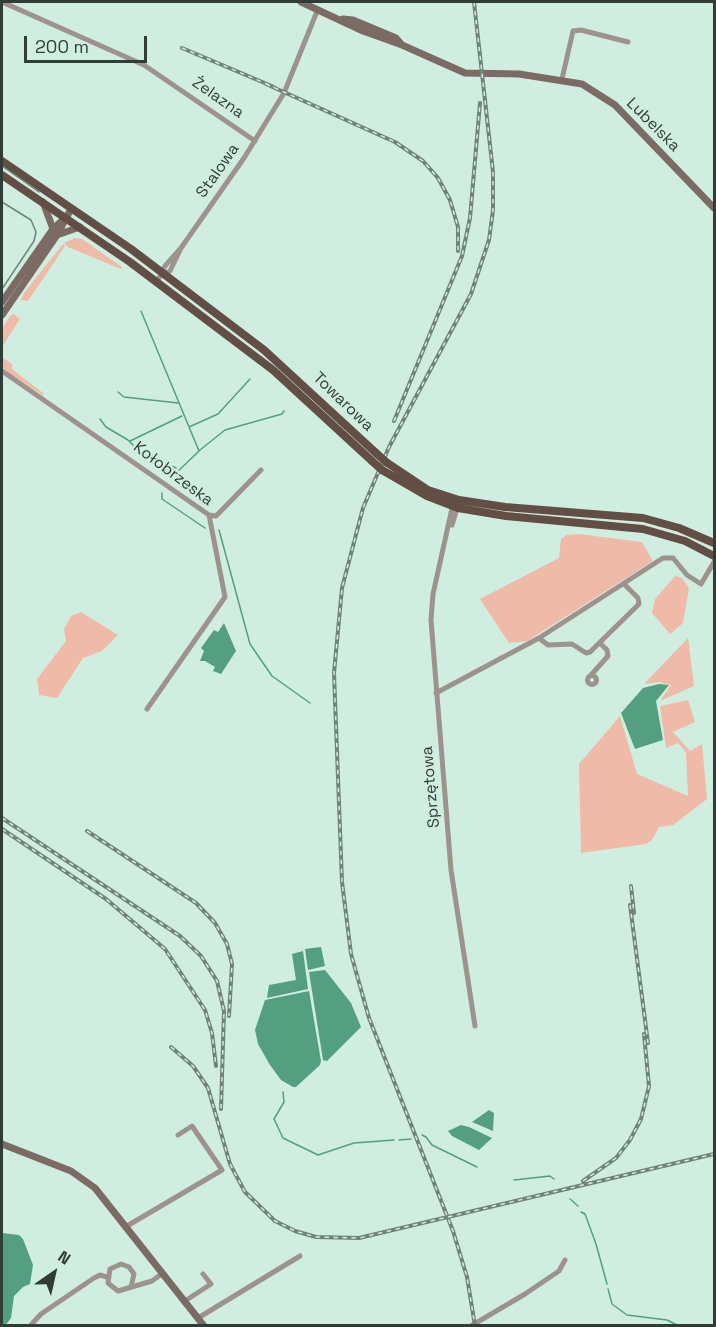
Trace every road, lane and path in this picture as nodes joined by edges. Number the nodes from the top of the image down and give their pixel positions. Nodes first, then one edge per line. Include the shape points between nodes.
1 (2, 2) edge
2 (302, 2) edge
3 (318, 9) junction
4 (628, 42) dead end
5 (562, 79) junction
6 (255, 141) junction
7 (2, 161) edge
8 (2, 174) edge
9 (43, 202) junction
10 (714, 208) edge
11 (71, 209) junction
12 (66, 217) junction
13 (80, 227) junction
14 (55, 232) junction
15 (166, 270) junction
16 (157, 282) junction
17 (2, 302) edge
18 (2, 315) edge
19 (2, 371) edge
20 (323, 409) junction
21 (261, 470) dead end
22 (456, 503) junction
23 (209, 515) junction
24 (714, 543) edge
25 (714, 556) edge
26 (714, 562) edge
27 (625, 585) junction
28 (539, 638) junction
29 (602, 644) junction
30 (591, 675) dead end
31 (436, 693) junction
32 (147, 709) dead end
33 (475, 1026) dead end
34 (178, 1135) dead end
35 (2, 1144) edge
36 (127, 1226) junction
37 (300, 1256) dead end
38 (565, 1260) dead end
39 (163, 1273) junction
40 (203, 1274) dead end
41 (107, 1277) junction
42 (134, 1279) junction
43 (142, 1283) junction
44 (131, 1287) junction
45 (185, 1301) junction
46 (198, 1318) junction
47 (30, 1326) edge
48 (204, 1326) edge
49 (471, 1326) edge

1 - 6 street, Żelazna via 144,65
2 - 3 street, Lubelska
3 - 5 street, Lubelska via 465,73
3 - 6 street, Stalowa via 287,87
4 - 5 street via 573,31
5 - 10 street, Lubelska via 582,84 609,100
6 - 15 street, Stalowa
7 - 11 main road, Towarowa
8 - 9 main road, Towarowa
9 - 12 main road, Towarowa
9 - 14 street
11 - 12 street
11 - 15 main road, Towarowa via 151,265
12 - 13 main road, Towarowa
12 - 14 street
13 - 14 street
13 - 16 main road, Towarowa
14 - 17 street
14 - 18 street
15 - 16 street, Stalowa
15 - 20 main road, Towarowa via 176,283 285,368
16 - 20 main road, Towarowa
19 - 23 street, Kołobrzeska
20 - 22 main road, Towarowa, bridge via 384,466 418,491
21 - 23 street via 216,516
22 - 24 main road, Towarowa via 643,518
22 - 25 main road, Towarowa via 506,516 643,529
22 - 31 street, Sprzętowa via 431,621
23 - 32 street, Kołobrzeska via 225,597
26 - 27 street via 701,584 668,556
27 - 28 street
27 - 29 street via 639,604
28 - 29 street via 548,645 576,646 586,653
28 - 31 street
29 - 30 street via 608,656
31 - 33 street, Sprzętowa via 451,870
34 - 36 street via 192,1126 222,1170
35 - 36 street via 80,1176
36 - 39 street
37 - 46 street
38 - 49 street via 559,1271
39 - 43 street
39 - 45 street
40 - 45 street via 211,1284
41 - 42 street via 110,1269 121,1264 132,1270
41 - 44 street via 115,1289
41 - 47 street via 94,1278
42 - 43 street
42 - 44 street
43 - 44 street
45 - 46 street
46 - 48 street

